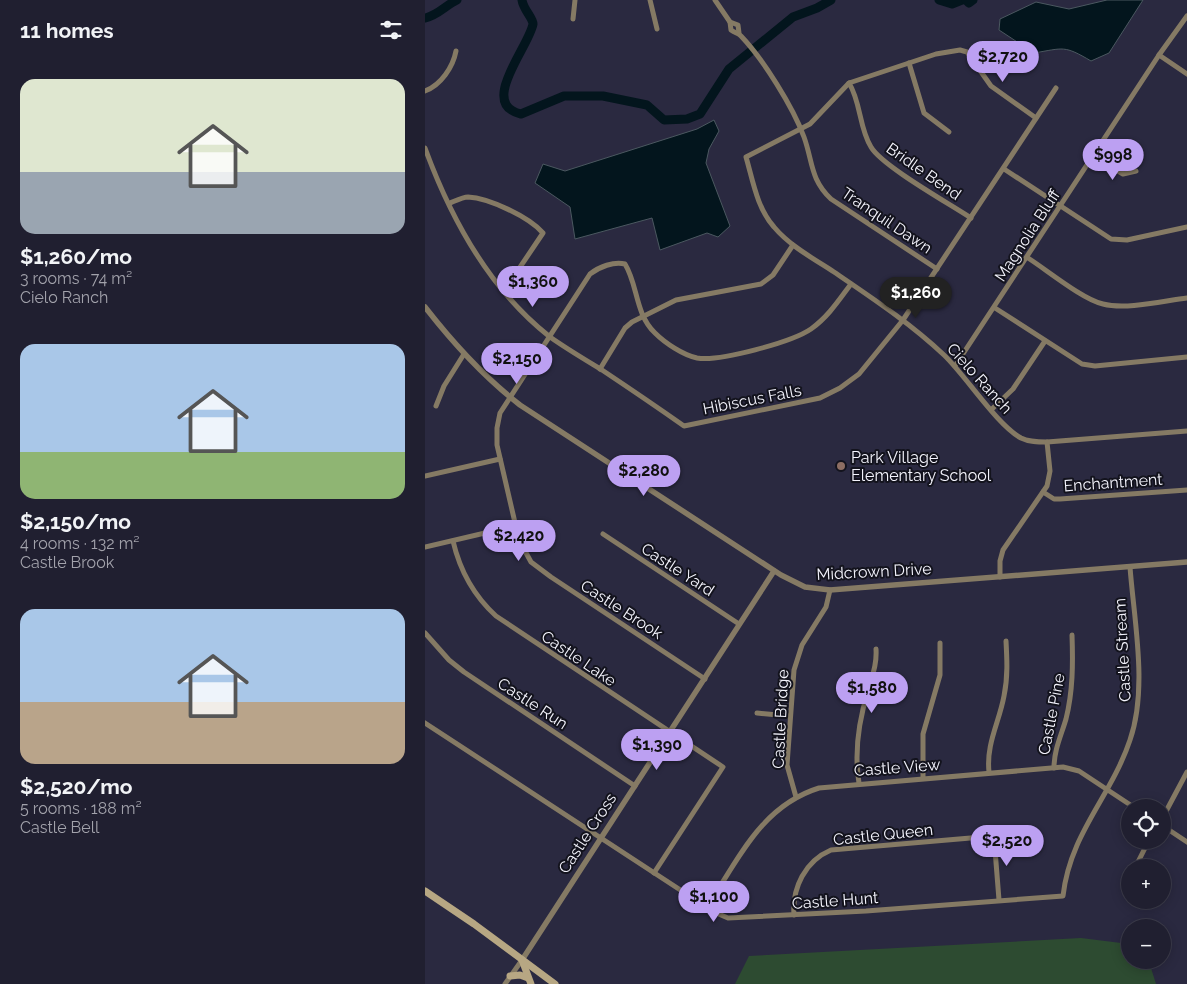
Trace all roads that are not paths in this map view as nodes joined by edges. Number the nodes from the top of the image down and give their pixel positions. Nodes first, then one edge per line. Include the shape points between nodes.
1 (575, 0) edge
2 (650, 0) edge
3 (715, 0) edge
4 (1186, 16) edge
5 (573, 19) dead end
6 (657, 29) dead end
7 (456, 51) dead end
8 (1159, 55) junction
9 (909, 63) junction
10 (1187, 74) edge
11 (849, 83) junction
12 (1056, 88) dead end
13 (425, 91) edge
14 (1036, 118) junction
15 (800, 129) junction
16 (949, 132) dead end
17 (425, 148) edge
18 (1093, 156) junction
19 (1003, 169) junction
20 (1136, 171) dead end
21 (450, 203) junction
22 (1060, 207) junction
23 (971, 218) junction
24 (1187, 227) edge
25 (793, 245) junction
26 (1027, 258) junction
27 (937, 269) junction
28 (851, 284) junction
29 (504, 291) junction
30 (1187, 298) edge
31 (425, 307) edge
32 (995, 308) junction
33 (643, 315) junction
34 (903, 320) junction
35 (549, 336) junction
36 (1045, 341) junction
37 (464, 354) junction
38 (1187, 357) edge
39 (955, 366) junction
40 (600, 369) junction
41 (510, 395) junction
42 (436, 406) dead end
43 (992, 409) junction
44 (1187, 431) edge
45 (1047, 442) junction
46 (500, 459) junction
47 (425, 476) edge
48 (1187, 490) edge
49 (1043, 492) junction
50 (515, 526) junction
51 (603, 534) dead end
52 (453, 541) junction
53 (425, 547) edge
54 (1187, 562) edge
55 (1130, 567) junction
56 (775, 571) junction
57 (1000, 577) junction
58 (830, 590) junction
59 (739, 624) junction
60 (425, 633) edge
61 (1072, 634) dead end
62 (1007, 641) dead end
63 (940, 643) dead end
64 (876, 649) dead end
65 (705, 678) junction
66 (757, 713) dead end
67 (789, 716) junction
68 (425, 723) edge
69 (670, 733) junction
70 (1054, 768) junction
71 (989, 772) junction
72 (1187, 772) edge
73 (923, 778) junction
74 (859, 783) junction
75 (635, 786) junction
76 (1107, 789) junction
77 (796, 796) junction
78 (1122, 799) edge
79 (1171, 802) edge
80 (1171, 831) edge
81 (1017, 834) dead end
82 (994, 837) junction
83 (600, 838) junction
84 (1187, 842) edge
85 (654, 873) junction
86 (425, 891) edge
87 (1063, 896) joint
88 (999, 900) junction
89 (707, 907) junction
90 (794, 915) junction
91 (522, 960) junction
92 (510, 976) junction
93 (530, 981) edge
94 (505, 984) edge
95 (555, 984) edge

1 - 5 street
2 - 6 street
3 - 15 street, Tranquil Dawn via 730,22 731,30 739,33 766,69
4 - 8 street, Magnolia Bluff
7 - 13 street via 446,74
8 - 10 street
8 - 18 street, Magnolia Bluff
9 - 11 street
9 - 14 street via 936,54 967,52 991,86
9 - 16 street via 924,113
11 - 15 street via 817,119
11 - 23 street, Bridle Bend via 867,138 875,152 888,164
12 - 14 street, Hibiscus Falls
14 - 19 street, Hibiscus Falls
15 - 25 street, Cielo Ranch via 746,157 761,206 774,228
15 - 27 street, Tranquil Dawn via 813,174 821,189 831,199
17 - 21 street, Hibiscus Falls via 434,174
18 - 20 street via 1123,174
18 - 22 street, Magnolia Bluff
19 - 22 street
19 - 23 street, Hibiscus Falls
21 - 29 street, Hibiscus Falls via 477,256
21 - 29 street via 467,197 478,199 511,211 543,232
22 - 24 street via 1102,235 1119,240
22 - 26 street, Magnolia Bluff
23 - 27 street, Hibiscus Falls
25 - 28 street, Cielo Ranch
25 - 33 street via 773,274 761,284 676,300
26 - 30 street via 1089,299 1102,304 1116,306
26 - 32 street, Magnolia Bluff
27 - 34 street, Hibiscus Falls
28 - 33 street via 823,318 798,336 785,342 717,357 696,357 685,353 653,332
28 - 34 street, Cielo Ranch
29 - 35 street, Hibiscus Falls
31 - 37 street, Midcrown Drive
32 - 36 street
32 - 39 street, Magnolia Bluff
33 - 35 street, Castle Brook via 625,264 619,262 590,274
33 - 40 street via 625,328
34 - 39 street, Cielo Ranch
34 - 40 street, Hibiscus Falls via 859,374 830,393 811,400 684,426
35 - 40 street, Hibiscus Falls
35 - 41 street, Castle Brook
36 - 38 street via 1082,364 1095,366
36 - 43 street via 1013,389
37 - 41 street, Midcrown Drive
37 - 42 street
39 - 43 street, Cielo Ranch
41 - 46 street, Castle Brook via 500,413 497,428
41 - 56 street, Midcrown Drive
43 - 45 street, Cielo Ranch via 1020,437
44 - 45 street, Cielo Ranch
45 - 49 street via 1050,476
46 - 47 street
46 - 50 street, Castle Brook
48 - 49 street, Enchantment via 1060,499
49 - 57 street via 1003,550
50 - 52 street
50 - 65 street, Castle Brook via 523,550 536,566
51 - 59 street, Castle Yard
52 - 53 street
52 - 69 street, Castle Lake via 457,559 470,586 496,616
54 - 55 street, Midcrown Drive
55 - 57 street, Midcrown Drive
55 - 76 street, Castle Stream via 1139,674 1138,705 1123,761
56 - 58 street, Midcrown Drive via 805,586
56 - 59 street, Castle Cross
57 - 58 street, Midcrown Drive
58 - 67 street, Castle Bridge via 826,607 802,645 795,663
59 - 65 street, Castle Cross
60 - 75 street, Castle Run via 464,672
61 - 70 street, Castle Pine via 1072,685 1066,719 1054,754
62 - 71 street via 1007,677 989,746
63 - 73 street via 940,675 923,734
64 - 74 street via 875,669 860,724 857,751
65 - 69 street, Castle Cross
66 - 67 street
67 - 77 street, Castle Bridge via 787,765
68 - 83 street, Castle Hunt
69 - 75 street, Castle Cross
69 - 85 street, Castle Lake via 723,767
70 - 71 street, Castle View
70 - 76 street, Castle View via 1077,770
71 - 73 street, Castle View
72 - 79 street
73 - 74 street, Castle View
74 - 77 street, Castle View via 819,788
75 - 83 street, Castle Cross
76 - 78 street, Castle View
76 - 87 street, Castle Stream via 1075,847
77 - 89 street, Castle View via 762,824
80 - 84 street
81 - 82 street, Castle Queen
82 - 88 street
82 - 90 street, Castle Queen via 831,850 816,859 802,877 795,892
83 - 85 street, Castle Hunt
83 - 91 street, Castle Cross
85 - 89 street, Castle Hunt
86 - 91 main road
87 - 88 street, Castle Hunt
88 - 90 street, Castle Hunt
89 - 90 street, Castle Hunt via 721,916 738,919
91 - 92 street
91 - 93 main road
91 - 95 main road
92 - 93 main road via 520,974
92 - 94 street

